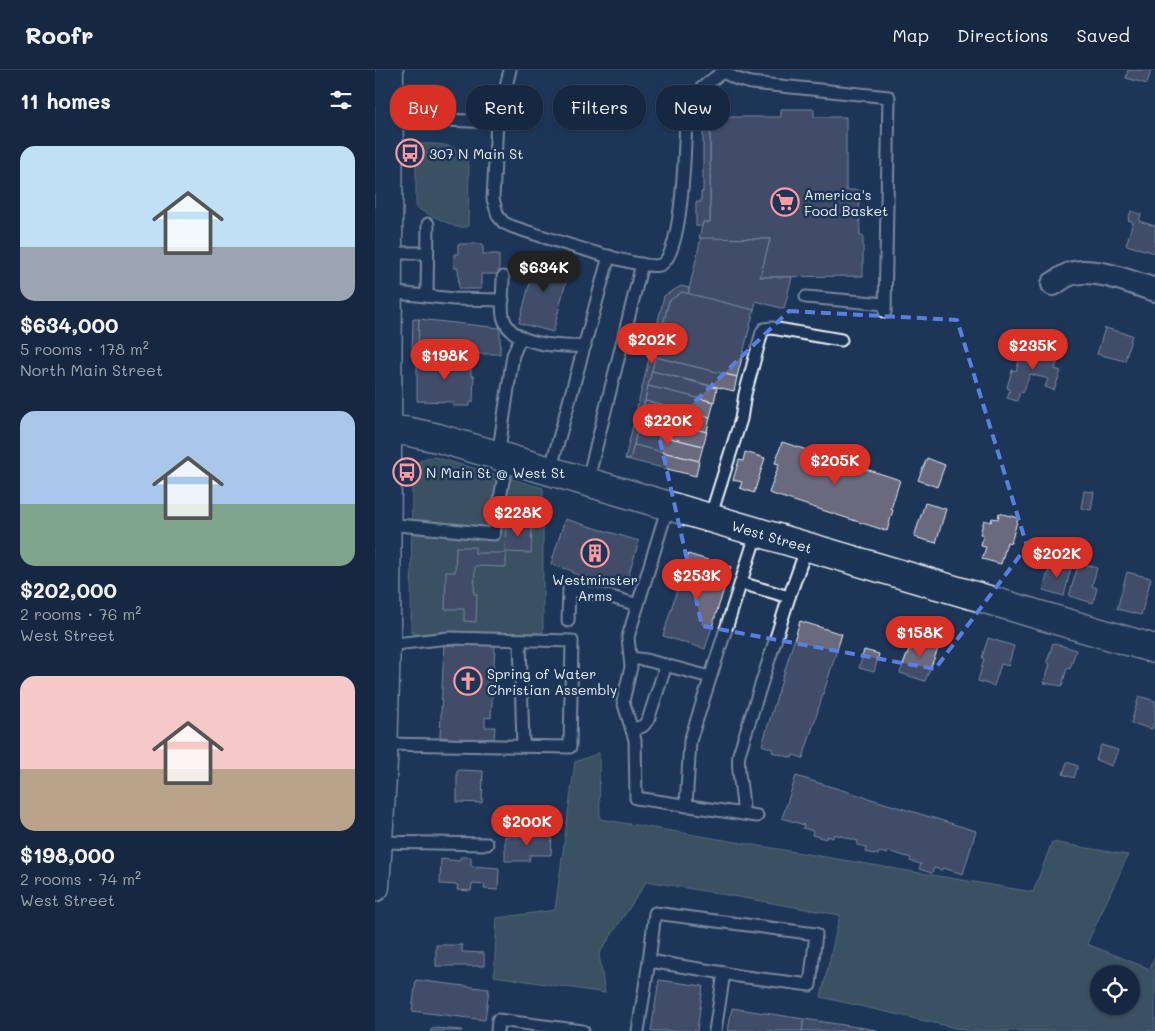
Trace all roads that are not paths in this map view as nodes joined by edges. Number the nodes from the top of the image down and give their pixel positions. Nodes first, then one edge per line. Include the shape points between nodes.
1 (389, 70) edge
2 (510, 70) edge
3 (724, 71) edge
4 (506, 85) edge
5 (384, 114) edge
6 (466, 120) edge
7 (497, 130) edge
8 (428, 224) dead end
9 (383, 242) edge
10 (427, 253) junction
11 (609, 256) junction
12 (642, 264) junction
13 (503, 277) dead end
14 (1053, 284) dead end
15 (1155, 290) edge
16 (388, 292) junction
17 (427, 296) junction
18 (806, 297) dead end
19 (503, 300) junction
20 (521, 337) junction
21 (841, 340) dead end
22 (585, 346) junction
23 (387, 430) junction
24 (503, 457) junction
25 (550, 471) junction
26 (587, 483) junction
27 (668, 506) junction
28 (710, 518) junction
29 (387, 524) junction
30 (757, 532) junction
31 (807, 547) junction
32 (381, 553) edge
33 (741, 583) junction
34 (789, 597) junction
35 (638, 605) junction
36 (568, 621) dead end
37 (520, 640) junction
38 (385, 645) junction
39 (1155, 649) edge
40 (631, 658) junction
41 (666, 665) junction
42 (710, 677) junction
43 (632, 730) junction
44 (383, 744) junction
45 (523, 746) junction
46 (686, 806) junction
47 (743, 814) junction
48 (757, 816) dead end
49 (378, 842) junction
50 (487, 844) dead end
51 (375, 887) edge
52 (649, 961) junction
53 (724, 973) junction
54 (497, 1025) edge
55 (583, 1031) edge
56 (639, 1031) edge
57 (715, 1031) edge

1 - 5 main road
2 - 4 lane
3 - 12 lane via 697,93 689,106 680,205 672,251 659,265
3 - 18 lane via 751,83 889,98 885,308
5 - 6 lane
5 - 9 main road
7 - 11 lane via 493,200 501,220 513,227
8 - 10 lane
9 - 10 lane
9 - 16 main road
10 - 17 lane
11 - 12 lane
11 - 22 lane
12 - 26 lane
13 - 19 lane
14 - 15 street via 1079,272 1111,277
16 - 17 lane
16 - 23 main road
17 - 19 lane
19 - 20 lane via 506,323
20 - 22 lane via 558,347
20 - 24 lane via 513,355
21 - 28 lane via 772,328 762,332 741,419
22 - 25 lane
23 - 24 main road, West Street via 423,434
23 - 29 main road
24 - 25 main road, West Street
24 - 29 lane via 503,481 494,534
25 - 26 main road, West Street
26 - 27 main road, West Street
27 - 28 main road, West Street
27 - 35 lane
28 - 30 main road, West Street
29 - 32 main road
30 - 31 main road, West Street
30 - 33 lane
31 - 34 lane
31 - 39 main road, West Street
32 - 38 main road
33 - 34 lane
33 - 42 lane
34 - 47 lane via 739,754
35 - 36 lane via 569,589
35 - 40 lane via 629,637
37 - 38 lane via 449,638
37 - 45 lane
37 - 45 lane via 571,641 570,747
38 - 44 main road
40 - 41 lane
40 - 43 lane via 623,701
41 - 42 lane
41 - 43 lane via 647,720 643,726
42 - 46 lane via 689,741
43 - 46 lane via 636,745 636,798
44 - 45 lane
44 - 49 main road
46 - 47 lane
47 - 48 lane
49 - 50 lane
49 - 51 main road
52 - 53 lane
52 - 53 lane via 655,913 816,934 810,985
52 - 56 lane
53 - 57 lane
54 - 55 lane

